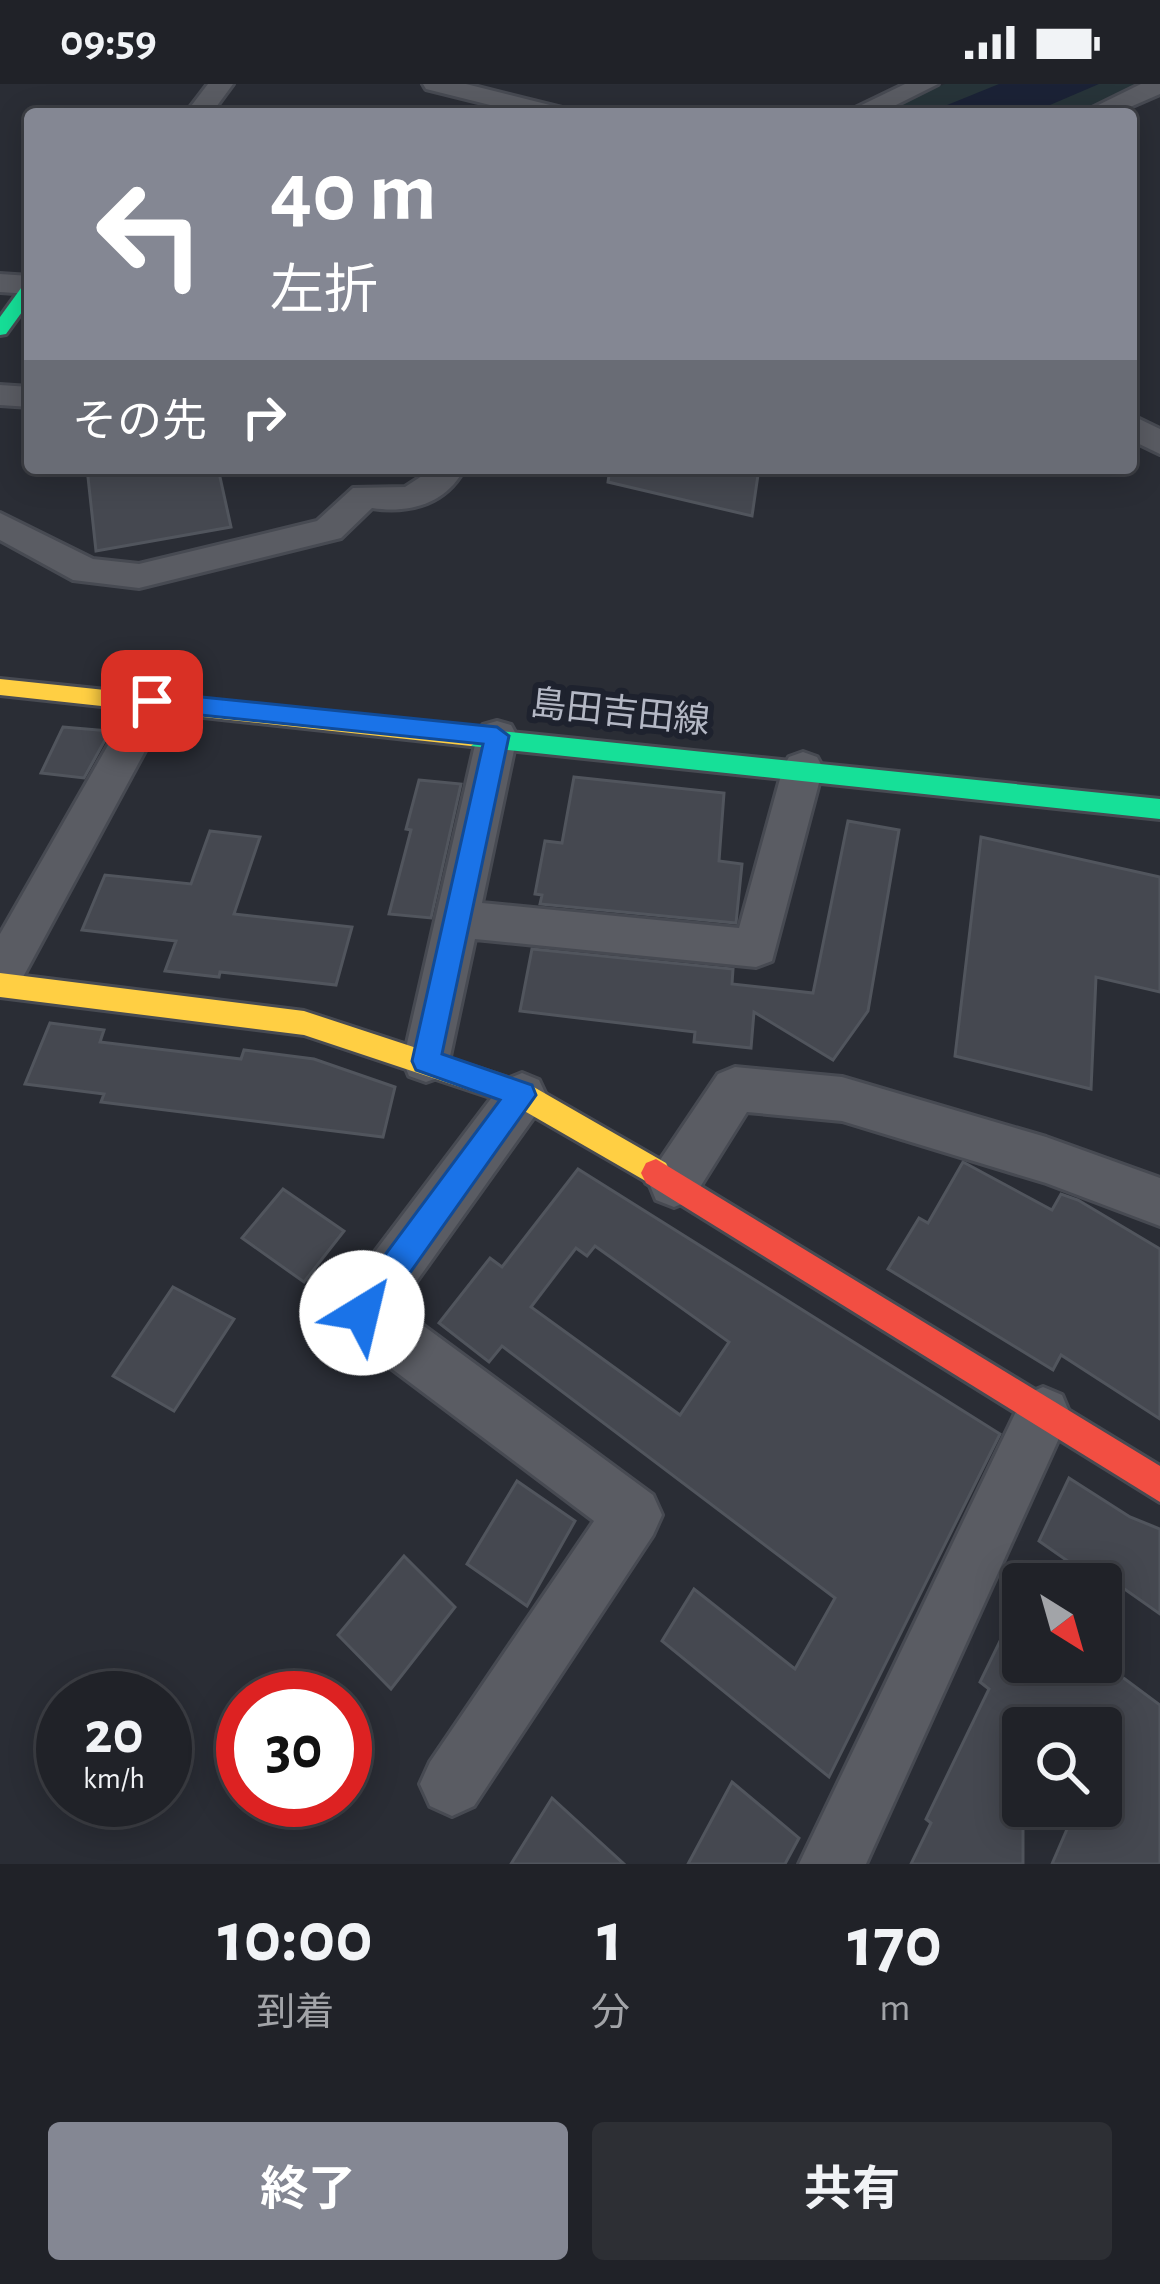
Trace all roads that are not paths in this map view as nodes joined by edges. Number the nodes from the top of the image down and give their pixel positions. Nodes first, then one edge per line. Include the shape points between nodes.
1 (435, 84) edge
2 (926, 84) edge
3 (1160, 85) edge
4 (533, 108) edge
5 (870, 108) edge
6 (1107, 108) edge
7 (24, 295) edge
8 (0, 330) edge
9 (442, 474) edge
10 (368, 482) edge
11 (0, 525) edge
12 (0, 687) edge
13 (152, 701) junction
14 (497, 736) junction
15 (802, 768) junction
16 (1160, 808) edge
17 (459, 919) junction
18 (0, 976) edge
19 (0, 985) edge
20 (426, 1061) junction
21 (522, 1095) junction
22 (674, 1183) junction
23 (1160, 1202) edge
24 (1043, 1414) junction
25 (1160, 1485) edge
26 (452, 1784) dead end
27 (832, 1864) edge

1 - 4 street
2 - 5 street
3 - 6 street
7 - 8 main road
9 - 10 street via 426,495 395,501
10 - 11 street via 329,530 139,577 86,571
12 - 13 main road, 島田吉田線
13 - 14 main road, 島田吉田線
13 - 18 street
14 - 15 main road, 島田吉田線
14 - 17 street
15 - 16 main road, 島田吉田線
15 - 17 street via 756,949
17 - 20 street
19 - 20 main road via 304,1023
20 - 21 main road
21 - 22 main road
21 - 26 street via 362,1313 633,1515
22 - 23 street via 735,1089 842,1099
22 - 24 main road
24 - 25 main road
24 - 27 street

